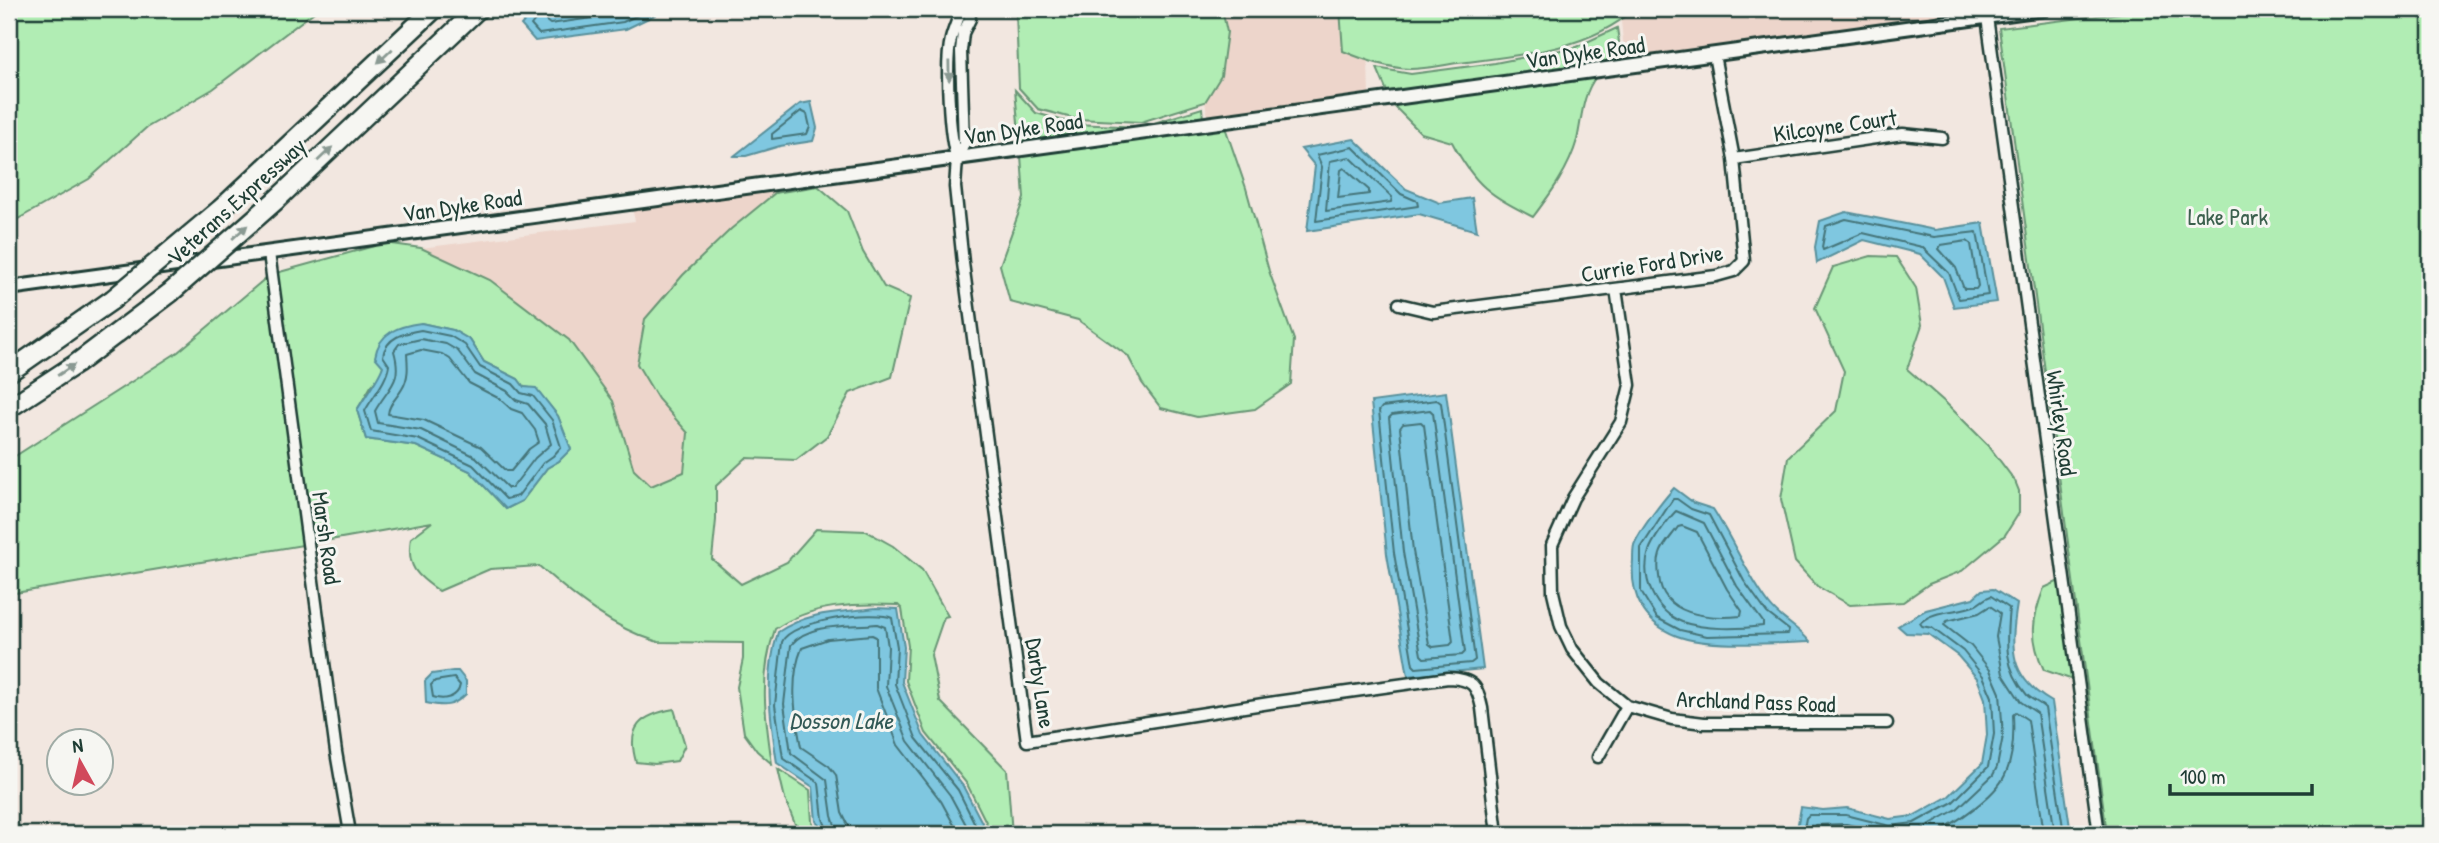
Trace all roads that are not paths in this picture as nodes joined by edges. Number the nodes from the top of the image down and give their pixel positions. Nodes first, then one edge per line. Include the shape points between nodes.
1 (434, 9) edge
2 (478, 9) edge
3 (2043, 9) edge
4 (970, 10) edge
5 (1987, 17) junction
6 (1714, 55) junction
7 (1942, 138) dead end
8 (957, 159) junction
9 (1734, 159) junction
10 (269, 253) junction
11 (9, 288) edge
12 (1616, 289) junction
13 (1399, 304) dead end
14 (9, 372) edge
15 (9, 408) edge
16 (1627, 706) junction
17 (1887, 723) dead end
18 (1598, 757) dead end
19 (349, 827) dead end
20 (1497, 834) edge
21 (2099, 834) edge

1 -> 14 highway, Veterans Expressway, bridge via 222,208 112,300
15 -> 2 highway, Veterans Expressway, bridge via 170,293 275,201
3 - 5 main road, Van Dyke Road
4 - 8 street via 961,51 964,144
5 - 6 main road, Van Dyke Road
5 - 21 street, Whirley Road
6 - 8 main road, Van Dyke Road
6 - 9 street, Currie Ford Drive
7 - 9 street, Kilcoyne Court via 1903,134
8 - 10 main road, Van Dyke Road
8 - 20 street, Darby Lane via 955,187 963,263 1027,741 1462,678 1478,691 1482,708
9 - 12 street, Currie Ford Drive via 1744,261 1734,271 1716,276
10 - 11 main road, Van Dyke Road
10 - 19 street, Marsh Road
12 - 13 street, Currie Ford Drive via 1433,312
12 - 16 street, Archland Pass Road via 1630,385 1621,422 1573,498 1552,545 1553,592 1566,638 1589,672
16 - 17 street, Archland Pass Road via 1704,723
16 - 18 street

